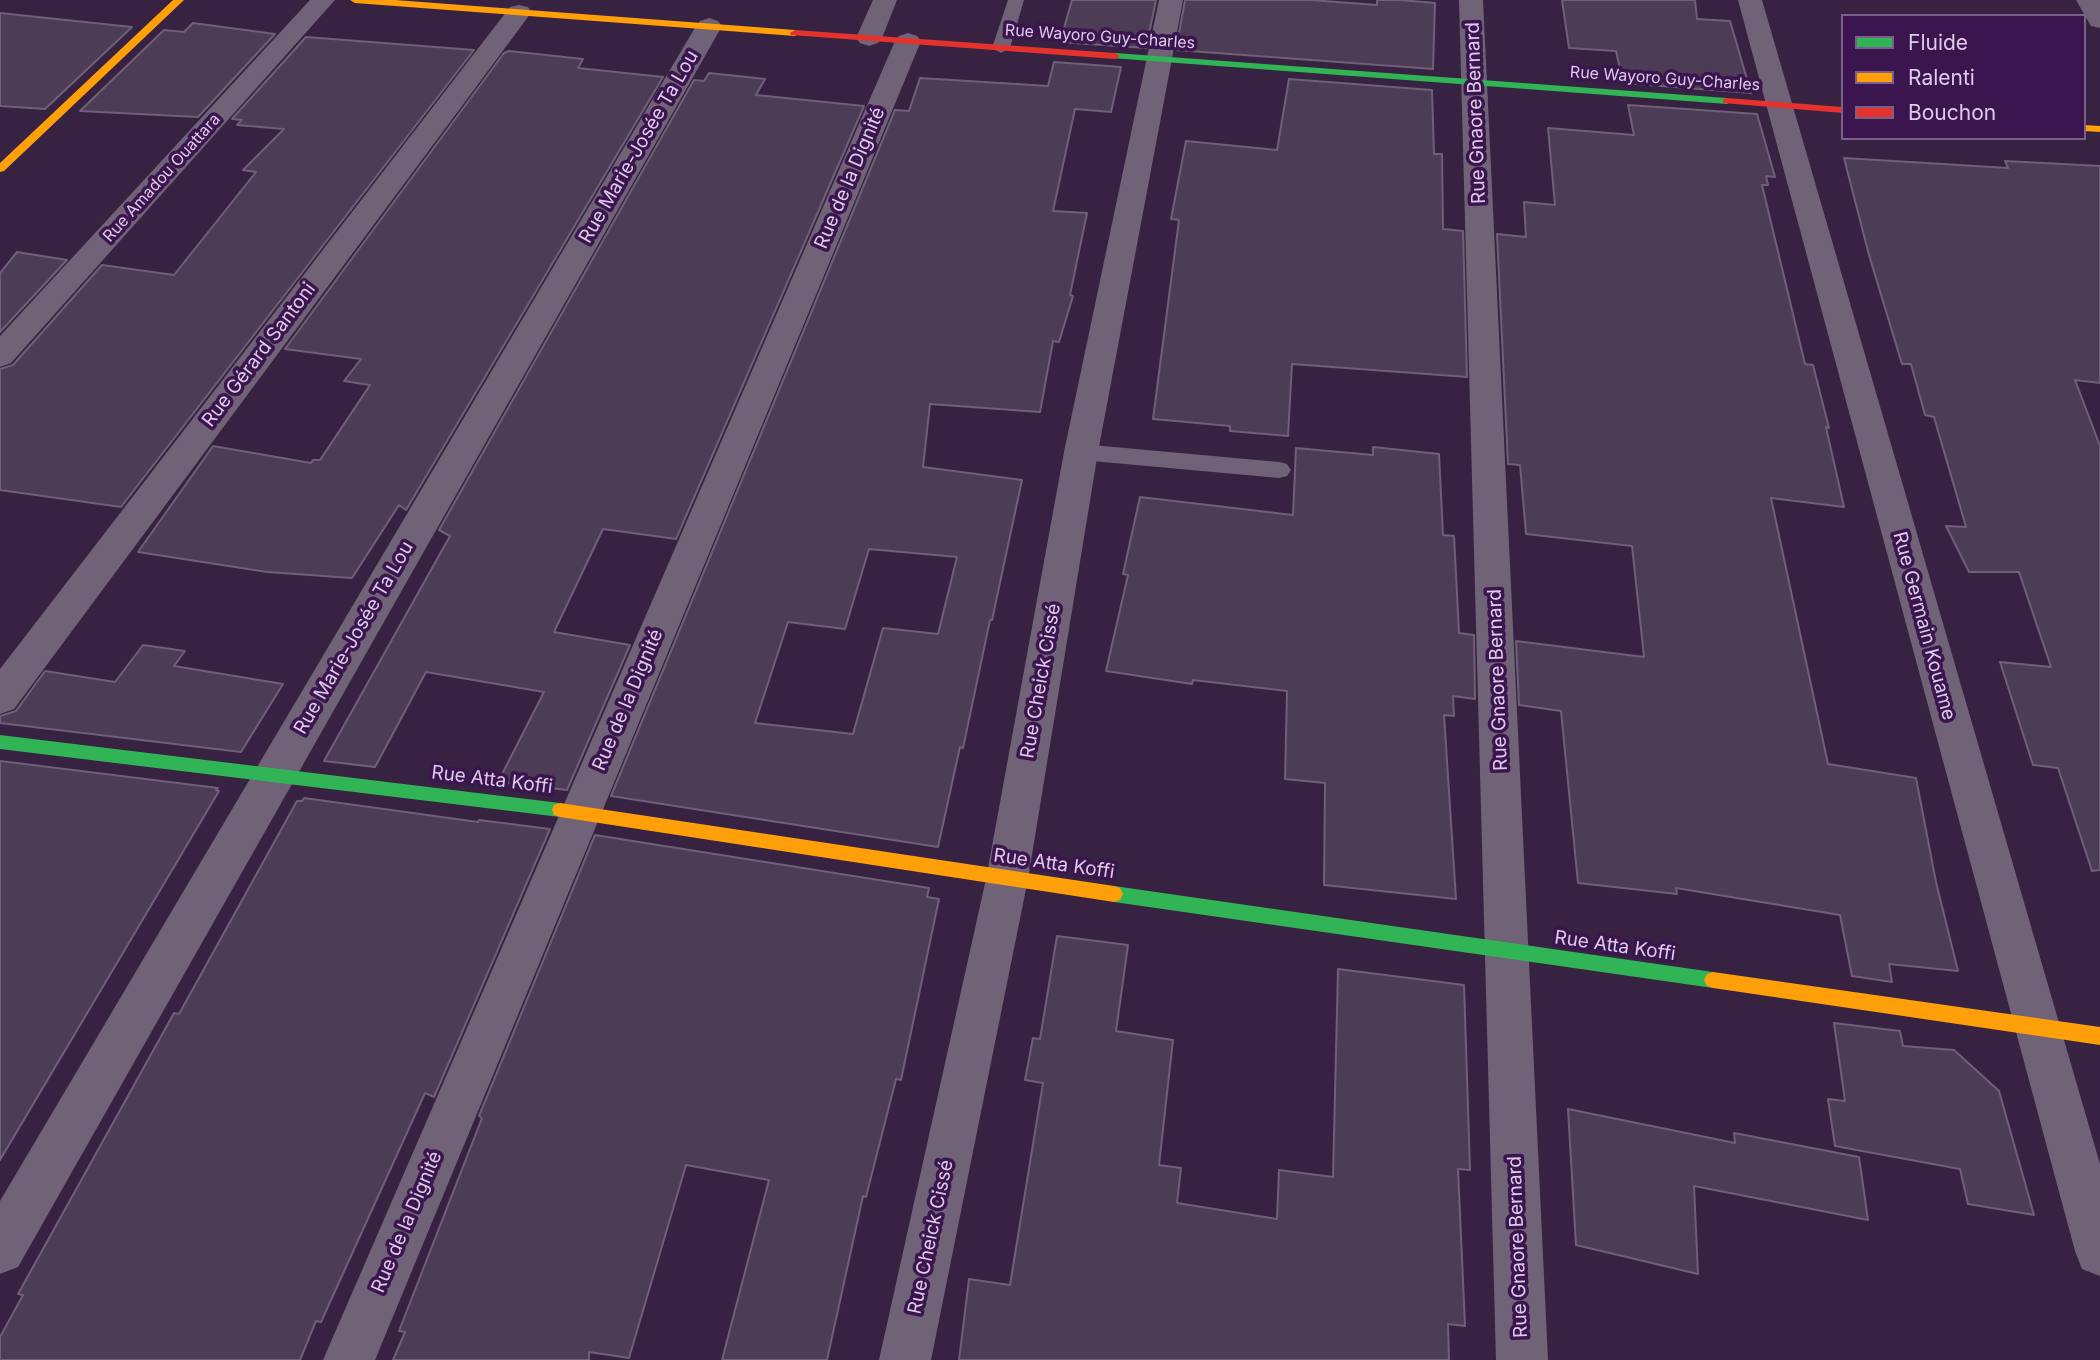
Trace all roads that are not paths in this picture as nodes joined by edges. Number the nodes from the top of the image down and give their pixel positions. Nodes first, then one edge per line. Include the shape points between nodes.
1 (179, 0) edge
2 (323, 0) edge
3 (355, 0) edge
4 (885, 0) edge
5 (1016, 0) edge
6 (1171, 0) edge
7 (1471, 0) edge
8 (1750, 0) edge
9 (2088, 0) edge
10 (453, 4) edge
11 (519, 12) junction
12 (2100, 21) edge
13 (709, 26) junction
14 (869, 38) junction
15 (908, 41) junction
16 (1001, 48) junction
17 (1159, 59) junction
18 (1474, 83) junction
19 (1780, 105) junction
20 (1841, 110) edge
21 (0, 169) edge
22 (0, 356) edge
23 (1081, 452) junction
24 (1279, 470) dead end
25 (0, 698) edge
26 (0, 742) edge
27 (275, 774) junction
28 (581, 812) junction
29 (1007, 879) junction
30 (1508, 952) junction
31 (2035, 1026) junction
32 (2100, 1036) edge
33 (0, 1250) edge
34 (2100, 1251) edge
35 (349, 1360) edge
36 (905, 1360) edge
37 (1522, 1360) edge

1 - 21 street
2 - 22 street, Rue Amadou Ouattara
3 - 10 street, Rue Wayoro Guy-Charles
4 - 14 street
5 - 16 lane
6 - 17 street, Rue Cheick Cissé
7 - 18 street, Rue Gnaore Bernard
8 - 19 street, Rue Germain Kouame
9 - 12 street
10 - 11 street, Rue Wayoro Guy-Charles
11 - 13 street, Rue Wayoro Guy-Charles
11 - 25 street, Rue Gérard Santoni
13 - 14 street, Rue Wayoro Guy-Charles
13 - 27 street, Rue Marie-Josée Ta Lou
14 - 15 street, Rue Wayoro Guy-Charles
15 - 16 street, Rue Wayoro Guy-Charles
15 - 28 street, Rue de la Dignité
16 - 17 street, Rue Wayoro Guy-Charles
17 - 18 street, Rue Wayoro Guy-Charles
17 - 23 street, Rue Cheick Cissé
18 - 19 street, Rue Wayoro Guy-Charles
18 - 30 street, Rue Gnaore Bernard
19 - 20 street, Rue Wayoro Guy-Charles
19 - 31 street, Rue Germain Kouame
23 - 24 lane
23 - 29 street, Rue Cheick Cissé
26 - 27 street, Rue Atta Koffi
27 - 28 street, Rue Atta Koffi
27 - 33 street, Rue Marie-Josée Ta Lou
28 - 29 street, Rue Atta Koffi
28 - 35 street, Rue de la Dignité
29 - 30 street, Rue Atta Koffi
29 - 36 street, Rue Cheick Cissé
30 - 31 street, Rue Atta Koffi
30 - 37 street, Rue Gnaore Bernard
31 - 32 street, Rue Atta Koffi
31 - 34 street, Rue Germain Kouame

